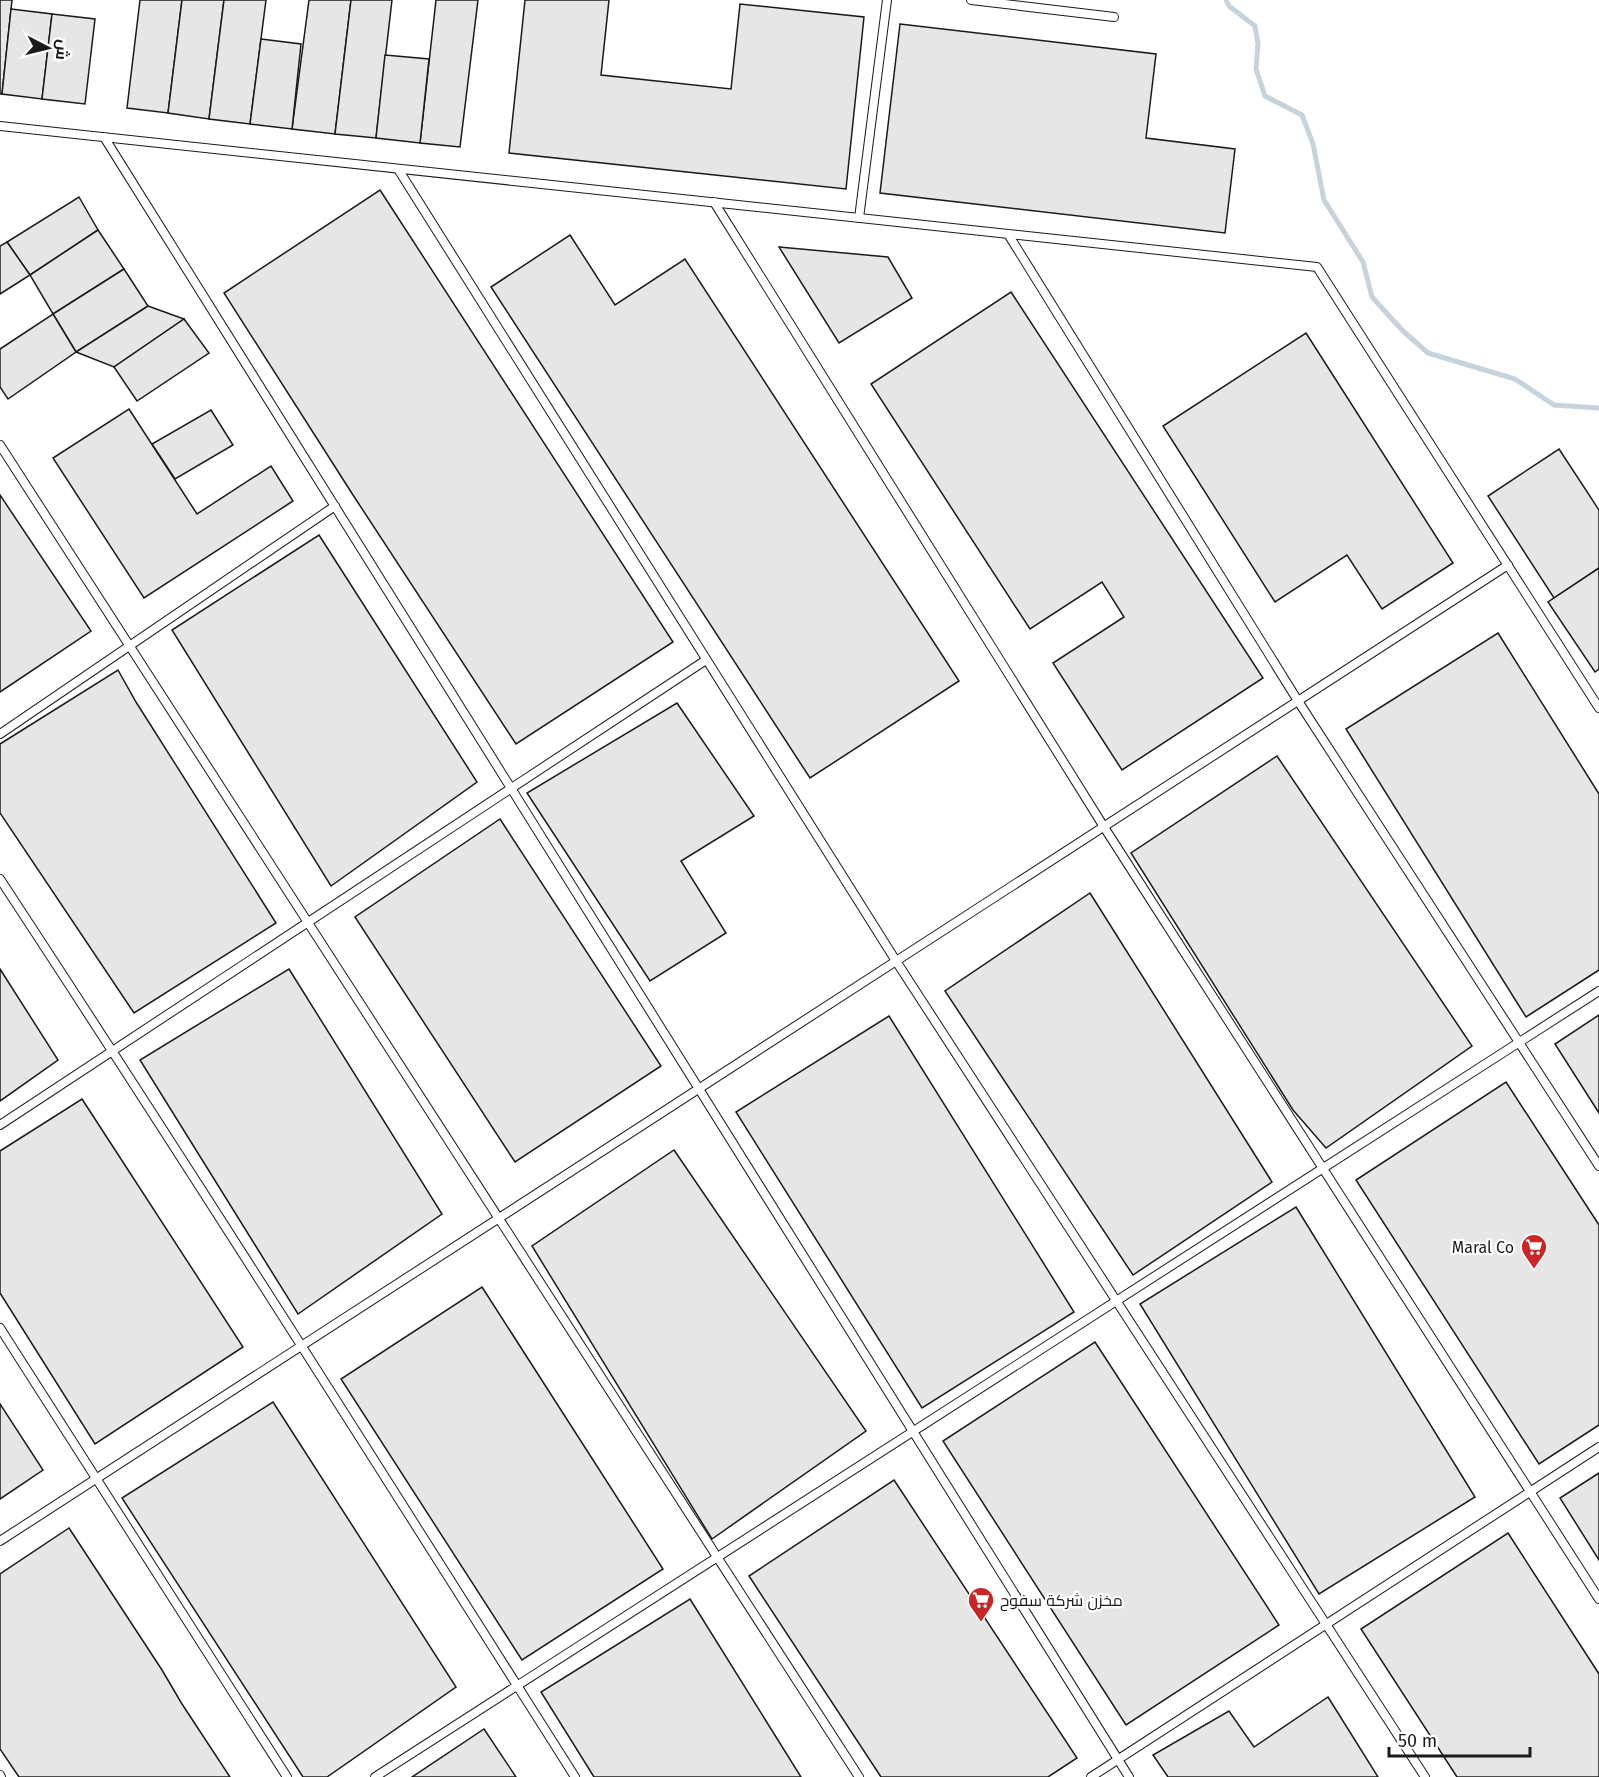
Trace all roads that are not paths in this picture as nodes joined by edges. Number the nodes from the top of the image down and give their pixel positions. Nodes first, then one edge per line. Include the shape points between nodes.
1 (887, 0) edge
2 (971, 0) edge
3 (1114, 17) dead end
4 (0, 126) edge
5 (104, 137) junction
6 (398, 169) junction
7 (714, 202) junction
8 (858, 218) junction
9 (1008, 234) junction
10 (0, 445) edge
11 (335, 506) junction
12 (1508, 565) junction
13 (129, 646) junction
14 (706, 660) junction
15 (1298, 701) junction
16 (1599, 708) edge
17 (0, 734) edge
18 (511, 788) junction
19 (1104, 827) junction
20 (0, 879) edge
21 (308, 922) junction
22 (896, 961) junction
23 (1599, 991) edge
24 (1519, 1042) junction
25 (113, 1051) junction
26 (699, 1089) junction
27 (0, 1125) edge
28 (1599, 1166) edge
29 (1323, 1168) junction
30 (498, 1218) junction
31 (1116, 1300) junction
32 (0, 1328) edge
33 (302, 1346) junction
34 (913, 1431) junction
35 (1599, 1447) edge
36 (96, 1479) junction
37 (1530, 1492) junction
38 (0, 1541) edge
39 (716, 1557) junction
40 (1599, 1599) edge
41 (1326, 1624) junction
42 (517, 1685) junction
43 (1119, 1760) junction
44 (286, 1777) edge
45 (375, 1777) edge
46 (575, 1777) edge
47 (859, 1777) edge
48 (1091, 1777) edge
49 (1129, 1777) edge
50 (1425, 1777) edge

1 - 8 lane
2 - 3 lane
4 - 5 lane
5 - 6 lane
5 - 11 lane
6 - 7 lane
6 - 14 lane
7 - 8 lane
7 - 19 lane
8 - 9 lane
9 - 12 lane via 1317,267
9 - 15 lane
10 - 13 lane
11 - 13 lane
11 - 18 lane
12 - 15 lane
12 - 16 lane
13 - 17 lane
13 - 21 lane
14 - 18 lane
14 - 22 lane
15 - 19 lane
15 - 24 lane
18 - 21 lane
18 - 26 lane
19 - 22 lane
19 - 29 lane
20 - 25 lane
21 - 25 lane
21 - 30 lane
22 - 26 lane
22 - 31 lane
23 - 24 lane
24 - 28 lane
24 - 29 lane
25 - 27 lane
25 - 33 lane
26 - 30 lane
26 - 34 lane
29 - 31 lane
29 - 37 lane
30 - 33 lane
30 - 39 lane
31 - 34 lane
31 - 41 lane
32 - 36 lane
33 - 36 lane
33 - 42 lane
34 - 39 lane
34 - 43 lane
35 - 37 lane
36 - 38 lane
36 - 44 lane
37 - 40 lane
37 - 41 lane
39 - 42 lane
39 - 47 lane
41 - 43 lane
41 - 50 lane
42 - 45 lane
42 - 46 lane
43 - 48 lane
43 - 49 lane

